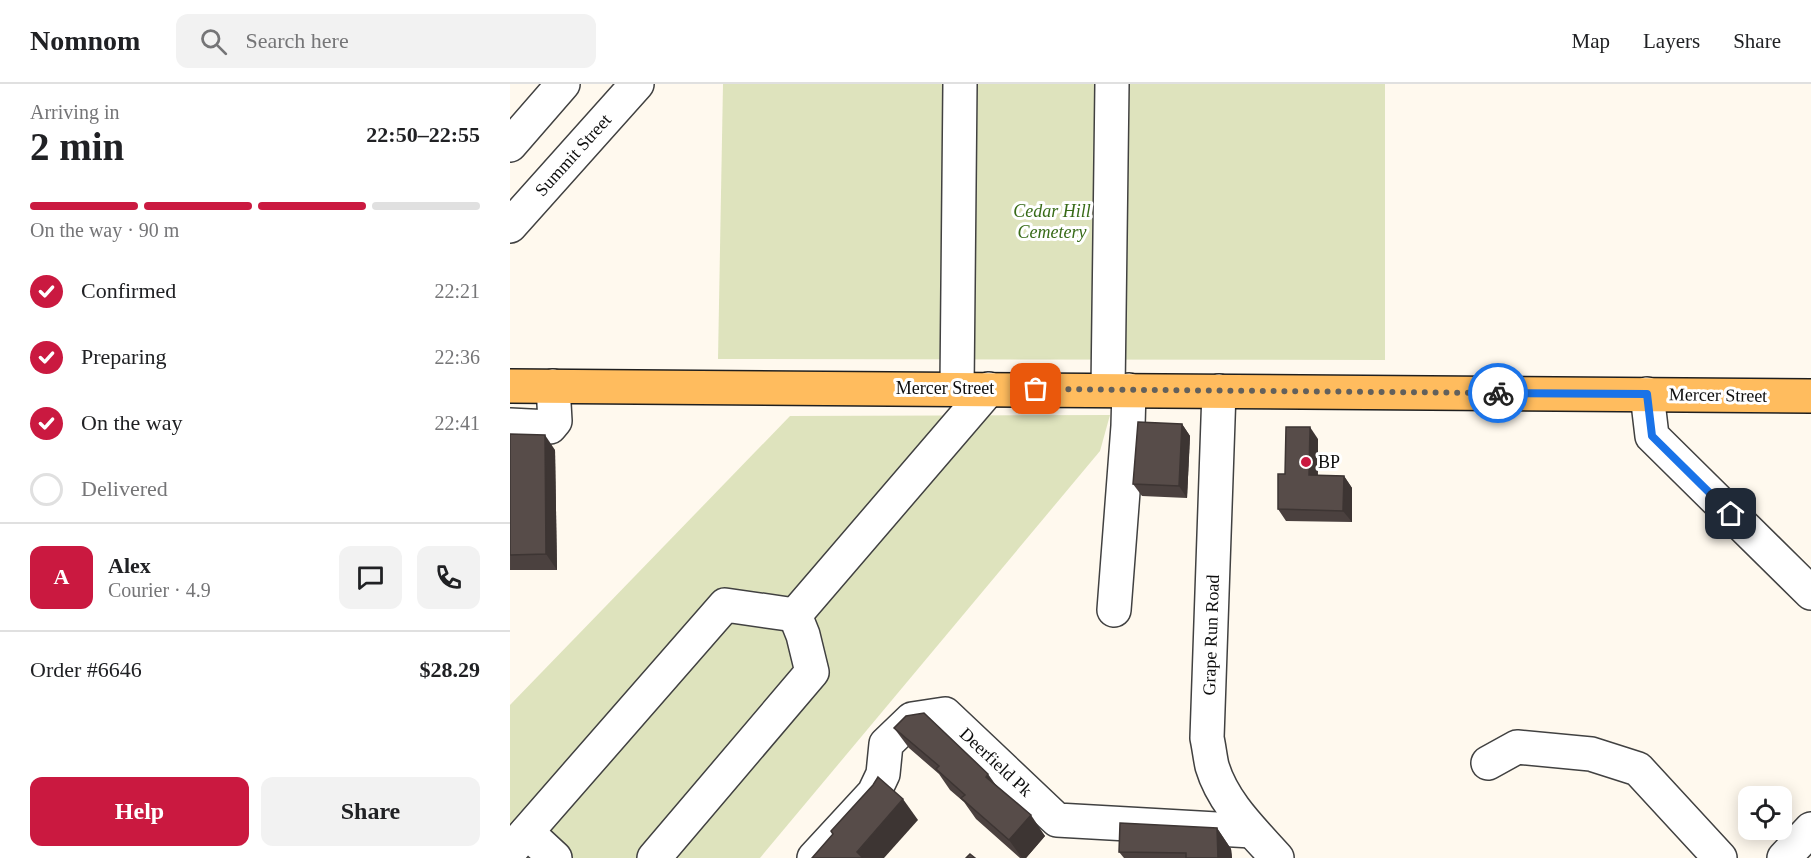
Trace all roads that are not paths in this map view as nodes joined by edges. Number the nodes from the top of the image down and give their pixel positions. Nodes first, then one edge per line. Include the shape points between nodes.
1 (563, 84) edge
2 (637, 84) edge
3 (960, 84) edge
4 (1112, 84) edge
5 (510, 145) edge
6 (510, 226) edge
7 (510, 386) edge
8 (553, 386) junction
9 (957, 388) junction
10 (989, 389) junction
11 (1118, 390) junction
12 (1219, 391) junction
13 (1647, 394) junction
14 (1811, 396) edge
15 (510, 425) edge
16 (1811, 593) edge
17 (1114, 610) dead end
18 (795, 615) junction
19 (1488, 763) dead end
20 (1811, 829) edge
21 (1252, 831) junction
22 (519, 842) edge
23 (555, 858) edge
24 (654, 858) edge
25 (814, 858) edge
26 (1277, 858) edge
27 (1720, 858) edge
28 (1784, 858) edge

1 - 5 street
2 - 6 street, Summit Street
3 - 9 street
4 - 11 street
7 - 8 main road, Mercer Street
8 - 9 main road, Mercer Street
8 - 15 street via 555,421 550,428
9 - 10 main road, Mercer Street
10 - 11 main road, Mercer Street
10 - 18 street
11 - 12 main road, Mercer Street
11 - 17 street via 1128,426
12 - 13 main road, Mercer Street
12 - 21 street, Grape Run Road via 1207,738 1222,791
13 - 14 main road, Mercer Street
13 - 16 street via 1652,436
18 - 22 street via 725,605
18 - 24 street via 812,672
19 - 27 street via 1517,747 1591,754 1638,769
20 - 28 street
21 - 25 street, Deerfield Pk via 1057,820 945,714 912,719 886,744 883,774 874,793
21 - 26 street, Grape Run Road
22 - 23 street

